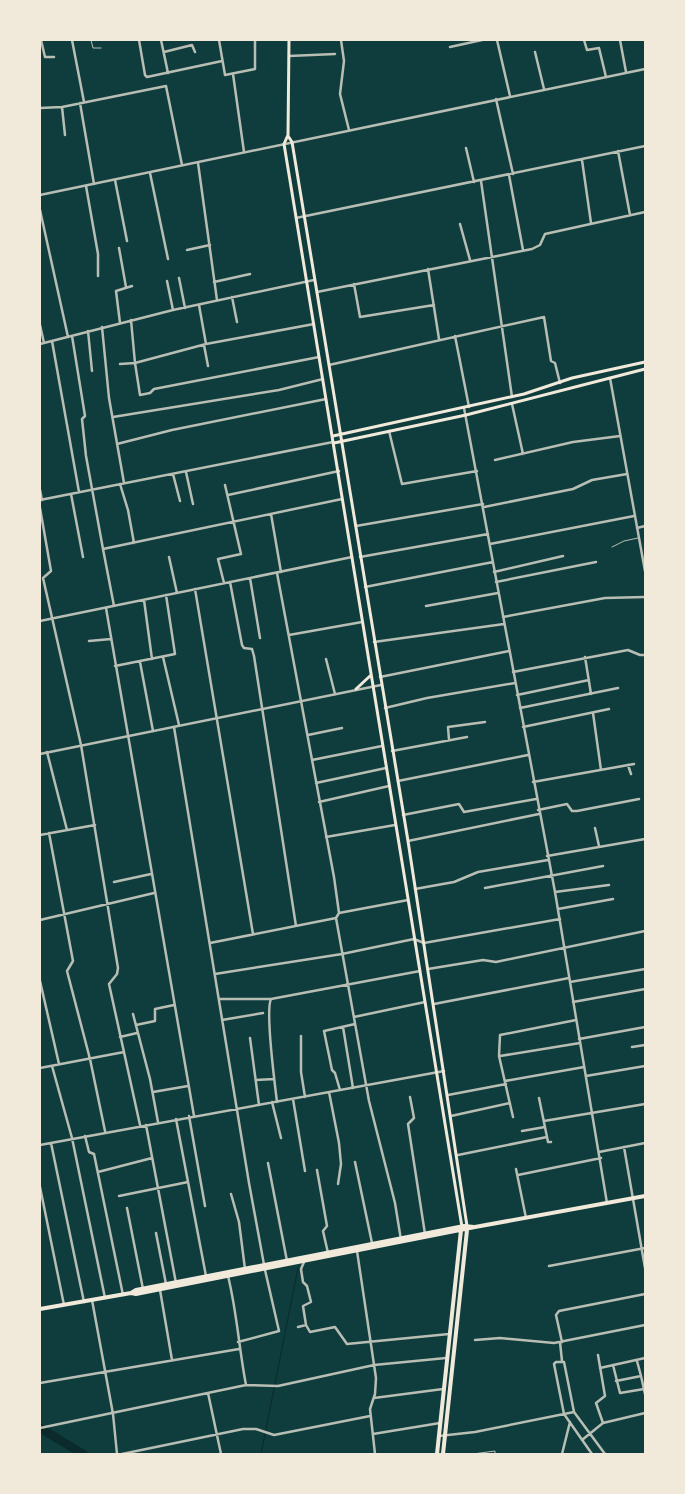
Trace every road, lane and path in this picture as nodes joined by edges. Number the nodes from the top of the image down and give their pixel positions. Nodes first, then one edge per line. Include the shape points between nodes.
1 (41, 40) edge
2 (72, 40) edge
3 (91, 40) edge
4 (139, 40) edge
5 (161, 40) edge
6 (219, 40) edge
7 (255, 40) edge
8 (289, 40) edge
9 (340, 40) edge
10 (482, 40) edge
11 (498, 40) edge
12 (584, 40) edge
13 (620, 40) edge
14 (450, 47) dead end
15 (101, 48) dead end
16 (164, 52) junction
17 (194, 52) dead end
18 (535, 52) dead end
19 (335, 54) dead end
20 (289, 56) junction
21 (54, 57) dead end
22 (222, 61) junction
23 (645, 69) edge
24 (626, 72) junction
25 (168, 73) junction
26 (233, 74) junction
27 (606, 77) junction
28 (544, 89) junction
29 (510, 96) junction
30 (496, 99) junction
31 (84, 102) junction
32 (80, 103) junction
33 (62, 107) junction
34 (40, 108) edge
35 (349, 130) junction
36 (65, 135) dead end
37 (288, 135) junction
38 (292, 142) junction
39 (284, 144) junction
40 (645, 146) edge
41 (466, 148) dead end
42 (618, 151) junction
43 (244, 152) junction
44 (582, 159) junction
45 (198, 163) junction
46 (183, 166) junction
47 (150, 173) junction
48 (513, 174) junction
49 (509, 175) junction
50 (115, 180) junction
51 (481, 181) junction
52 (474, 182) junction
53 (94, 184) junction
54 (86, 186) junction
55 (40, 195) edge
56 (40, 210) edge
57 (645, 212) edge
58 (630, 215) junction
59 (303, 217) junction
60 (296, 218) junction
61 (591, 223) junction
62 (460, 224) dead end
63 (127, 242) dead end
64 (210, 245) junction
65 (119, 248) dead end
66 (187, 250) dead end
67 (523, 251) junction
68 (493, 256) junction
69 (168, 259) dead end
70 (470, 260) junction
71 (428, 269) junction
72 (250, 274) dead end
73 (98, 276) dead end
74 (179, 278) dead end
75 (314, 280) junction
76 (167, 281) dead end
77 (307, 281) junction
78 (214, 282) junction
79 (354, 284) junction
80 (132, 286) dead end
81 (126, 288) junction
82 (316, 292) junction
83 (232, 297) junction
84 (217, 300) junction
85 (199, 304) junction
86 (434, 305) junction
87 (185, 308) junction
88 (173, 310) junction
89 (131, 320) junction
90 (237, 322) dead end
91 (120, 323) junction
92 (314, 324) junction
93 (40, 325) edge
94 (503, 325) junction
95 (102, 328) junction
96 (88, 331) junction
97 (72, 336) junction
98 (455, 336) junction
99 (68, 337) junction
100 (439, 340) junction
101 (52, 341) junction
102 (42, 343) edge
103 (205, 344) junction
104 (319, 357) junction
105 (645, 362) edge
106 (135, 363) junction
107 (120, 364) dead end
108 (328, 365) junction
109 (208, 366) dead end
110 (645, 369) edge
111 (608, 370) junction
112 (92, 371) dead end
113 (610, 377) junction
114 (323, 379) junction
115 (560, 383) junction
116 (512, 397) junction
117 (326, 399) junction
118 (512, 404) junction
119 (469, 407) junction
120 (464, 408) junction
121 (466, 415) junction
122 (113, 417) junction
123 (389, 431) junction
124 (340, 435) junction
125 (333, 436) junction
126 (620, 436) junction
127 (342, 441) junction
128 (333, 442) junction
129 (117, 444) junction
130 (524, 454) junction
131 (495, 460) dead end
132 (186, 471) junction
133 (339, 471) junction
134 (477, 471) junction
135 (173, 474) junction
136 (627, 474) junction
137 (124, 483) junction
138 (120, 484) junction
139 (225, 485) dead end
140 (92, 489) junction
141 (40, 490) edge
142 (79, 492) junction
143 (71, 494) junction
144 (228, 494) junction
145 (343, 499) junction
146 (41, 500) edge
147 (180, 501) dead end
148 (193, 504) dead end
149 (484, 506) junction
150 (40, 508) edge
151 (271, 514) junction
152 (634, 516) junction
153 (234, 522) junction
154 (356, 526) junction
155 (645, 526) edge
156 (637, 528) junction
157 (488, 534) junction
158 (639, 538) junction
159 (134, 543) junction
160 (490, 544) junction
161 (612, 548) dead end
162 (103, 550) junction
163 (563, 556) dead end
164 (83, 557) dead end
165 (169, 557) dead end
166 (352, 557) junction
167 (360, 557) junction
168 (493, 562) junction
169 (596, 562) dead end
170 (645, 571) edge
171 (279, 572) junction
172 (494, 572) junction
173 (250, 578) junction
174 (230, 582) junction
175 (496, 582) junction
176 (224, 583) junction
177 (365, 587) junction
178 (195, 589) junction
179 (177, 593) junction
180 (498, 593) junction
181 (166, 595) junction
182 (645, 597) edge
183 (367, 599) junction
184 (144, 600) junction
185 (359, 601) junction
186 (114, 606) junction
187 (426, 606) dead end
188 (106, 608) junction
189 (503, 617) junction
190 (52, 618) junction
191 (40, 621) edge
192 (362, 622) junction
193 (504, 624) junction
194 (289, 635) junction
195 (260, 638) dead end
196 (111, 639) junction
197 (89, 641) dead end
198 (374, 642) junction
199 (509, 652) junction
200 (645, 655) edge
201 (163, 657) junction
202 (326, 658) dead end
203 (584, 658) junction
204 (152, 659) junction
205 (140, 662) junction
206 (115, 666) junction
207 (513, 672) junction
208 (371, 675) junction
209 (380, 677) junction
210 (589, 680) junction
211 (515, 683) junction
212 (381, 685) junction
213 (372, 686) junction
214 (618, 688) dead end
215 (356, 689) junction
216 (335, 694) junction
217 (517, 694) junction
218 (591, 694) junction
219 (302, 700) junction
220 (262, 708) junction
221 (385, 708) junction
222 (520, 708) junction
223 (609, 709) dead end
224 (593, 712) junction
225 (217, 718) junction
226 (485, 722) dead end
227 (179, 726) junction
228 (174, 727) junction
229 (523, 727) junction
230 (342, 728) dead end
231 (153, 731) junction
232 (308, 735) junction
233 (128, 736) junction
234 (467, 737) dead end
235 (449, 740) junction
236 (81, 746) junction
237 (382, 746) junction
238 (392, 751) junction
239 (47, 752) junction
240 (40, 754) edge
241 (528, 755) junction
242 (312, 760) junction
243 (634, 764) dead end
244 (628, 765) junction
245 (386, 768) junction
246 (601, 770) junction
247 (630, 774) dead end
248 (398, 781) junction
249 (533, 782) junction
250 (316, 783) junction
251 (390, 786) junction
252 (536, 799) junction
253 (639, 799) dead end
254 (320, 802) junction
255 (538, 810) junction
256 (539, 814) junction
257 (403, 815) junction
258 (396, 824) junction
259 (95, 825) junction
260 (595, 828) dead end
261 (67, 830) junction
262 (49, 833) junction
263 (40, 835) edge
264 (326, 838) junction
265 (645, 838) edge
266 (408, 841) junction
267 (599, 846) junction
268 (548, 858) junction
269 (603, 866) dead end
270 (151, 874) junction
271 (552, 875) junction
272 (114, 882) dead end
273 (609, 885) dead end
274 (485, 888) dead end
275 (416, 889) junction
276 (555, 892) junction
277 (154, 893) junction
278 (613, 899) dead end
279 (408, 900) junction
280 (106, 904) junction
281 (558, 909) junction
282 (339, 913) junction
283 (65, 914) junction
284 (336, 918) junction
285 (560, 919) junction
286 (40, 920) edge
287 (296, 926) junction
288 (645, 931) edge
289 (253, 934) junction
290 (414, 939) junction
291 (210, 943) junction
292 (424, 943) junction
293 (564, 947) junction
294 (342, 954) junction
295 (428, 969) junction
296 (645, 969) edge
297 (420, 970) junction
298 (215, 974) junction
299 (570, 980) junction
300 (40, 981) edge
301 (349, 984) junction
302 (645, 989) edge
303 (219, 999) junction
304 (271, 999) junction
305 (425, 1002) junction
306 (573, 1002) junction
307 (434, 1004) junction
308 (174, 1005) junction
309 (263, 1013) dead end
310 (133, 1014) dead end
311 (354, 1017) junction
312 (222, 1020) junction
313 (576, 1020) junction
314 (355, 1024) junction
315 (135, 1025) junction
316 (342, 1027) junction
317 (645, 1027) edge
318 (137, 1033) junction
319 (301, 1036) dead end
320 (120, 1037) junction
321 (250, 1038) dead end
322 (580, 1041) junction
323 (645, 1045) edge
324 (632, 1047) dead end
325 (124, 1052) junction
326 (499, 1056) junction
327 (90, 1059) junction
328 (60, 1064) junction
329 (52, 1066) junction
330 (645, 1066) edge
331 (584, 1067) junction
332 (40, 1068) edge
333 (445, 1071) junction
334 (437, 1073) junction
335 (586, 1076) junction
336 (274, 1079) junction
337 (256, 1080) junction
338 (505, 1082) junction
339 (368, 1085) junction
340 (188, 1086) junction
341 (353, 1088) junction
342 (340, 1090) junction
343 (153, 1092) junction
344 (329, 1092) junction
345 (448, 1095) junction
346 (305, 1097) junction
347 (410, 1097) dead end
348 (539, 1098) dead end
349 (293, 1099) junction
350 (272, 1102) junction
351 (277, 1102) junction
352 (510, 1104) junction
353 (645, 1104) edge
354 (259, 1105) junction
355 (237, 1108) junction
356 (593, 1112) junction
357 (189, 1116) junction
358 (194, 1116) junction
359 (451, 1116) junction
360 (513, 1118) dead end
361 (176, 1119) junction
362 (544, 1121) junction
363 (158, 1122) junction
364 (146, 1125) junction
365 (140, 1126) junction
366 (545, 1126) junction
367 (522, 1131) dead end
368 (105, 1132) junction
369 (84, 1136) junction
370 (547, 1137) junction
371 (72, 1138) junction
372 (281, 1138) dead end
373 (551, 1142) dead end
374 (51, 1143) junction
375 (645, 1143) edge
376 (40, 1145) edge
377 (624, 1147) junction
378 (600, 1152) junction
379 (458, 1155) junction
380 (152, 1158) junction
381 (600, 1158) junction
382 (355, 1162) dead end
383 (268, 1163) dead end
384 (516, 1169) dead end
385 (317, 1170) dead end
386 (305, 1171) dead end
387 (98, 1172) junction
388 (518, 1175) junction
389 (188, 1182) junction
390 (338, 1184) dead end
391 (40, 1187) edge
392 (158, 1187) junction
393 (231, 1194) dead end
394 (119, 1196) dead end
395 (645, 1196) edge
396 (634, 1199) junction
397 (608, 1203) junction
398 (205, 1206) dead end
399 (127, 1208) dead end
400 (526, 1218) junction
401 (467, 1228) junction
402 (461, 1229) junction
403 (156, 1233) dead end
404 (426, 1236) junction
405 (401, 1241) junction
406 (373, 1245) junction
407 (643, 1248) edge
408 (357, 1250) junction
409 (328, 1253) junction
410 (303, 1260) junction
411 (287, 1261) junction
412 (549, 1266) dead end
413 (265, 1268) junction
414 (645, 1268) edge
415 (245, 1269) junction
416 (206, 1276) junction
417 (228, 1276) junction
418 (166, 1284) junction
419 (176, 1284) junction
420 (143, 1289) junction
421 (160, 1290) junction
422 (131, 1293) junction
423 (645, 1294) edge
424 (123, 1295) junction
425 (105, 1298) junction
426 (92, 1300) junction
427 (84, 1302) junction
428 (64, 1305) junction
429 (40, 1308) edge
430 (306, 1325) junction
431 (645, 1325) edge
432 (298, 1327) dead end
433 (449, 1334) junction
434 (369, 1340) junction
435 (475, 1340) dead end
436 (238, 1342) junction
437 (561, 1342) junction
438 (239, 1348) junction
439 (598, 1355) dead end
440 (446, 1358) junction
441 (645, 1358) edge
442 (172, 1360) junction
443 (637, 1360) junction
444 (562, 1361) junction
445 (374, 1365) junction
446 (613, 1365) junction
447 (600, 1368) junction
448 (104, 1372) junction
449 (641, 1376) junction
450 (616, 1381) junction
451 (40, 1383) edge
452 (246, 1385) junction
453 (443, 1389) junction
454 (644, 1389) junction
455 (208, 1393) junction
456 (645, 1393) edge
457 (374, 1398) junction
458 (574, 1412) junction
459 (645, 1413) edge
460 (112, 1414) junction
461 (564, 1414) junction
462 (370, 1416) junction
463 (570, 1422) junction
464 (440, 1423) junction
465 (603, 1423) junction
466 (40, 1428) edge
467 (217, 1434) junction
468 (373, 1434) junction
469 (590, 1434) junction
470 (444, 1435) junction
471 (439, 1436) junction
472 (582, 1440) junction
473 (117, 1454) edge
474 (122, 1454) edge
475 (221, 1454) edge
476 (375, 1454) edge
477 (437, 1454) edge
478 (443, 1454) edge
479 (473, 1454) edge
480 (495, 1454) edge
481 (562, 1454) edge
482 (592, 1454) edge
483 (605, 1454) edge

1 - 21 street via 45,57
2 - 31 street
3 - 15 lane via 93,48
4 - 25 street via 146,76
5 - 16 street
6 - 22 street
7 - 26 street via 255,69
8 - 20 main road
9 - 35 street via 344,61 340,90
10 - 14 street
11 - 29 street
12 - 27 street via 587,50 599,48
13 - 24 street
16 - 17 street via 192,45
16 - 25 street
18 - 28 street
19 - 20 street
20 - 37 main road
22 - 25 street
22 - 26 street via 224,75
23 - 24 street
24 - 27 street
26 - 43 street
27 - 28 street
28 - 29 street
29 - 30 street
30 - 35 street
30 - 48 street
31 - 32 street
31 - 46 street via 166,86
32 - 33 street
32 - 53 street
33 - 34 street
33 - 36 street
35 - 38 street
37 - 38 main road
37 - 39 main road
38 - 39 street
38 - 59 main road
39 - 43 street
39 - 60 main road
40 - 42 street
41 - 52 street
42 - 44 street
42 - 58 street
43 - 45 street
44 - 48 street
44 - 61 street
45 - 46 street
45 - 64 street
46 - 47 street
47 - 50 street
47 - 69 street
48 - 49 street
49 - 51 street
49 - 67 street
50 - 53 street
50 - 63 street
51 - 52 street
51 - 68 street
52 - 59 street
53 - 54 street
54 - 55 street
54 - 73 street via 98,254
56 - 99 street
57 - 58 street
58 - 61 street
59 - 60 street
59 - 75 main road
60 - 77 main road
61 - 67 street via 545,234 537,247
62 - 70 street
64 - 66 street
64 - 78 street
65 - 81 street
67 - 68 street
68 - 70 street
68 - 94 street
70 - 71 street
71 - 79 street
71 - 86 street
72 - 78 street
74 - 87 street
75 - 77 street
75 - 82 main road
76 - 88 street
77 - 83 street
77 - 92 main road
78 - 84 street
79 - 82 street
79 - 86 street via 360,317
80 - 81 street
81 - 91 street via 116,290
82 - 108 main road
83 - 84 street
83 - 90 street
84 - 85 street
85 - 87 street
85 - 103 street
86 - 100 street
87 - 88 street
88 - 89 street
89 - 91 street
89 - 106 street
91 - 95 street
92 - 103 street
92 - 104 main road
93 - 102 street
94 - 98 street
94 - 115 street via 544,317 551,361 555,363
94 - 116 street
95 - 96 street
95 - 122 street
96 - 97 street
96 - 112 street
97 - 99 street
97 - 140 street via 84,400 85,415 82,419
98 - 100 street
98 - 119 street
99 - 101 street
100 - 108 street
101 - 102 street
101 - 142 street
103 - 106 street
103 - 109 street
104 - 106 street via 154,389 140,395
104 - 114 main road
105 - 111 main road
106 - 107 street
108 - 124 main road
110 - 113 main road
111 - 113 street
111 - 115 main road
113 - 118 main road
113 - 126 street
114 - 117 main road
114 - 122 street via 279,390
115 - 116 main road
116 - 119 main road
117 - 125 main road
117 - 129 street
118 - 121 main road
118 - 130 street
119 - 120 main road
120 - 121 street
120 - 124 main road
121 - 123 main road
121 - 134 street
122 - 129 street
123 - 127 main road
123 - 134 street via 400,482 409,484
124 - 125 main road
124 - 127 main road
125 - 128 main road
126 - 130 street via 573,442
126 - 136 street
127 - 128 main road
127 - 154 main road
128 - 132 street
128 - 133 main road
129 - 137 street
130 - 131 street
132 - 135 street
132 - 148 street
133 - 144 street
133 - 145 main road
134 - 149 street
135 - 137 street
135 - 147 street
136 - 149 street via 592,480 572,490
136 - 152 street
137 - 138 street
138 - 140 street
138 - 159 street
139 - 144 street
140 - 142 street
140 - 162 street
141 - 146 street
142 - 143 street
143 - 146 street
143 - 164 street
144 - 153 street
145 - 151 street
145 - 166 main road
149 - 154 street
149 - 157 street
150 - 190 street via 51,571 43,578
151 - 153 street
151 - 171 street
152 - 156 street
152 - 160 street
153 - 159 street
153 - 176 street via 242,554 218,559
154 - 167 main road
155 - 156 street
156 - 158 street
157 - 160 street
157 - 167 street
158 - 161 lane
158 - 170 street
159 - 162 street
160 - 168 street
162 - 186 street
163 - 172 street
165 - 179 street
166 - 171 street
166 - 185 main road
167 - 177 main road
168 - 172 street
168 - 177 street
169 - 175 street
171 - 173 street
171 - 194 street
172 - 175 street
173 - 174 street
173 - 195 street
174 - 176 street
174 - 220 street via 242,645 252,650
175 - 180 street
176 - 178 street
177 - 183 main road
178 - 179 street
178 - 225 street
179 - 181 street
180 - 187 street
180 - 189 street
181 - 184 street
181 - 201 street via 175,654
182 - 189 street via 605,598
183 - 185 main road
183 - 198 main road
184 - 186 street
184 - 204 street
185 - 192 main road
186 - 188 street
188 - 190 street
188 - 196 street
189 - 193 street
190 - 191 street
190 - 236 street
192 - 194 street
192 - 208 main road
193 - 198 street
193 - 199 street
194 - 219 street
196 - 197 street
196 - 206 street
198 - 209 main road
199 - 207 street
199 - 209 street
200 - 203 street via 628,650
201 - 204 street
201 - 227 street
202 - 216 street
203 - 207 street
203 - 210 street
204 - 205 street
205 - 206 street
205 - 231 street
206 - 233 street
207 - 211 street
208 - 213 main road
208 - 215 main road
209 - 212 main road
210 - 217 street
210 - 218 street
211 - 217 street
211 - 221 street
212 - 213 street
212 - 221 main road
213 - 215 street
213 - 237 main road
214 - 218 street
215 - 216 street
216 - 219 street
217 - 222 street
218 - 222 street
219 - 220 street
219 - 232 street
220 - 225 street
220 - 287 street
221 - 238 main road
222 - 229 street
223 - 224 street
224 - 229 street
224 - 246 street
225 - 227 street
225 - 289 street
226 - 235 street via 448,727
227 - 228 street
228 - 231 street
228 - 291 street
229 - 241 street
230 - 232 street
231 - 233 street
232 - 242 street
233 - 236 street
233 - 270 street
234 - 235 street
235 - 238 street
236 - 239 street
236 - 259 street
237 - 242 street
237 - 245 main road
238 - 248 main road
239 - 240 street
239 - 261 street
241 - 248 street
241 - 249 street
242 - 250 street
243 - 244 street
244 - 246 street
244 - 247 street
245 - 250 street
245 - 251 main road
246 - 249 street
248 - 257 main road
249 - 252 street
250 - 254 street
251 - 254 street
251 - 258 main road
252 - 255 street
252 - 257 street via 464,812 459,804
253 - 255 street via 577,811 572,811 568,804
254 - 264 street
255 - 256 street
256 - 266 street
256 - 268 street
257 - 266 main road
258 - 264 street
258 - 279 main road
259 - 261 street
259 - 280 street
260 - 267 street
261 - 262 street
262 - 263 street
262 - 283 street
264 - 282 street
265 - 267 street
266 - 275 main road
267 - 268 street
268 - 271 street
268 - 275 street
269 - 271 street
270 - 272 street
270 - 277 street
271 - 274 street
271 - 276 street
273 - 276 street
275 - 292 main road
276 - 281 street
277 - 280 street
277 - 308 street
278 - 281 street
279 - 282 street
279 - 290 main road
280 - 283 street
280 - 320 street via 118,968 109,984
281 - 285 street
282 - 284 street
283 - 286 street
283 - 327 street via 73,961 67,970
284 - 287 street
284 - 294 street
285 - 292 street
285 - 293 street
287 - 289 street
288 - 293 street
289 - 291 street
290 - 292 street
290 - 294 street
290 - 297 main road
291 - 298 street
292 - 295 main road
293 - 295 street via 496,962 479,960
293 - 299 street
294 - 298 street
294 - 301 street
295 - 307 main road
296 - 299 street
297 - 301 street
297 - 305 main road
298 - 303 street
299 - 306 street
299 - 307 street
300 - 328 street
301 - 304 street
301 - 311 street
302 - 306 street
303 - 304 street
303 - 312 street
304 - 336 street
305 - 311 street
305 - 334 main road
306 - 313 street
307 - 333 main road
308 - 315 street via 155,1010 155,1021
308 - 340 street
309 - 312 street
310 - 315 street
311 - 314 street
312 - 355 street
313 - 322 street
313 - 326 street via 500,1035
314 - 316 street
314 - 339 street
315 - 318 street
316 - 341 street
316 - 342 street via 324,1031
317 - 322 street
318 - 320 street
318 - 343 street
319 - 346 street
320 - 325 street
321 - 337 street
322 - 326 street
322 - 331 street
323 - 324 street
325 - 327 street
325 - 365 street
326 - 338 street
327 - 328 street
327 - 368 street
328 - 329 street
329 - 332 street
329 - 371 street
330 - 335 street
331 - 335 street
331 - 338 street
333 - 334 street
333 - 345 main road
334 - 339 street
334 - 402 main road
335 - 356 street
336 - 337 street
336 - 351 street
337 - 354 street
338 - 345 street
338 - 352 street
339 - 341 street
339 - 405 street
340 - 343 street
340 - 358 street
341 - 342 street
342 - 344 street
343 - 363 street
344 - 346 street
344 - 390 street via 339,1143 341,1164
345 - 359 main road
346 - 349 street
347 - 404 street via 414,1118 408,1124
348 - 362 street
349 - 351 street
349 - 386 street
350 - 351 street
350 - 354 street
350 - 372 street
352 - 359 street
352 - 360 street
353 - 356 street
354 - 355 street
355 - 358 street
355 - 413 street
356 - 362 street
356 - 378 street
357 - 358 street
357 - 361 street
357 - 398 street
359 - 379 main road
361 - 363 street
361 - 389 street
362 - 366 street
363 - 364 street
364 - 365 street
364 - 380 street
365 - 368 street
366 - 367 street
366 - 370 street
368 - 369 street
369 - 371 street
369 - 387 street via 88,1151 94,1154
370 - 373 street
370 - 379 street
371 - 374 street
371 - 425 street
374 - 376 street
374 - 427 street
375 - 377 street
377 - 378 street
377 - 396 street
378 - 381 street
379 - 401 main road
380 - 387 street
380 - 392 street
381 - 388 street
381 - 397 street
382 - 406 street
383 - 411 street
384 - 388 street
385 - 409 street via 327,1226 323,1230
387 - 424 street
388 - 400 street
389 - 392 street
389 - 416 street
391 - 428 street
392 - 394 street
392 - 419 street
393 - 415 street
395 - 396 main road
396 - 397 main road
396 - 407 street
397 - 400 main road
399 - 420 street
400 - 401 main road
401 - 402 main road
401 - 470 main road
402 - 404 main road
402 - 433 main road
403 - 418 street
404 - 405 main road
405 - 406 main road
405 - 408 main road
406 - 408 main road
407 - 412 street
407 - 414 street
408 - 409 main road
408 - 410 main road
408 - 434 street
409 - 410 main road
410 - 411 main road
410 - 413 main road
410 - 430 street via 302,1282 307,1286 311,1302 303,1306
411 - 413 main road
413 - 415 main road
413 - 417 main road
413 - 436 street via 279,1333
415 - 416 main road
416 - 419 main road
417 - 419 main road
417 - 436 street
418 - 419 main road
418 - 420 main road
419 - 421 main road
420 - 422 main road
421 - 422 main road
421 - 442 street
422 - 424 main road
423 - 437 street via 559,1311 556,1315
424 - 425 main road
425 - 426 main road
426 - 427 main road
426 - 448 street
427 - 428 main road
428 - 429 main road
430 - 432 street
430 - 434 street via 310,1332 335,1327 347,1344
431 - 437 street
433 - 434 street
433 - 440 main road
434 - 445 street
435 - 437 street via 500,1338
436 - 438 street
437 - 444 street
438 - 442 street
438 - 452 street
439 - 447 street
440 - 445 street
440 - 453 main road
441 - 443 street
442 - 448 street
443 - 446 street
443 - 449 street
444 - 458 street
444 - 461 street via 554,1364
445 - 452 street via 278,1386
445 - 457 street
446 - 447 street
446 - 450 street
447 - 465 street via 605,1397 596,1403
448 - 451 street
448 - 460 street
449 - 450 street
449 - 454 street
450 - 454 street via 621,1394
452 - 455 street
453 - 457 street
453 - 464 main road
454 - 456 street
455 - 460 street
455 - 467 street
457 - 462 street
458 - 461 street
458 - 469 street
459 - 465 street
460 - 466 street
460 - 473 street
461 - 463 street
461 - 470 street
462 - 467 street via 269,1434 243,1429
462 - 468 street
463 - 472 street
463 - 481 street
464 - 468 street
464 - 471 main road
465 - 469 street
467 - 474 street
467 - 475 street
468 - 476 street
469 - 472 street
469 - 483 street
470 - 471 street
470 - 478 main road
471 - 477 main road
472 - 482 street
479 - 480 lane via 495,1451

